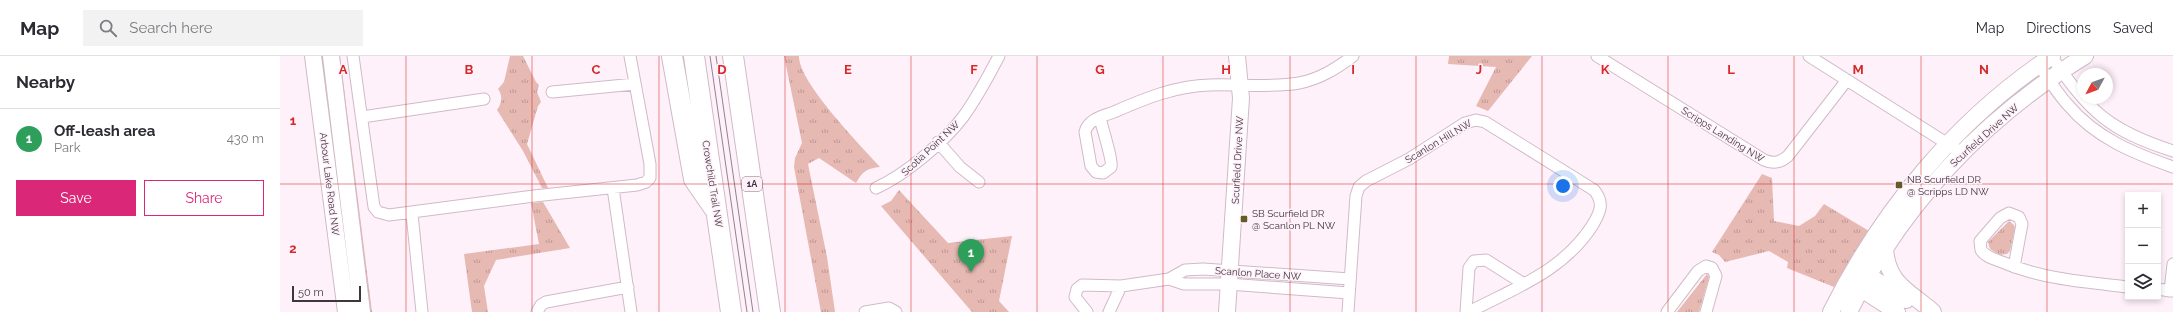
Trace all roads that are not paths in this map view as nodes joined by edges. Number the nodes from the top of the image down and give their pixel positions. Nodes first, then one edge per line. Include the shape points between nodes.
1 (313, 56) edge
2 (331, 56) edge
3 (353, 56) edge
4 (630, 56) edge
5 (672, 56) edge
6 (694, 56) edge
7 (734, 56) edge
8 (999, 56) edge
9 (1237, 56) edge
10 (1353, 56) edge
11 (1597, 56) edge
12 (1809, 56) edge
13 (2085, 56) edge
14 (2047, 59) edge
15 (2055, 75) junction
16 (1847, 80) junction
17 (635, 84) junction
18 (1240, 86) junction
19 (552, 92) dead end
20 (484, 99) dead end
21 (362, 117) junction
22 (1100, 118) dead end
23 (2118, 129) junction
24 (938, 142) junction
25 (2110, 142) junction
26 (1947, 143) junction
27 (2173, 151) edge
28 (1962, 153) junction
29 (2173, 167) edge
30 (979, 182) dead end
31 (613, 188) junction
32 (876, 188) dead end
33 (717, 213) junction
34 (412, 214) junction
35 (1885, 248) junction
36 (2173, 264) edge
37 (2014, 267) junction
38 (1229, 277) junction
39 (1858, 278) junction
40 (1350, 279) junction
41 (1524, 284) junction
42 (1121, 286) junction
43 (2125, 286) edge
44 (628, 287) junction
45 (2161, 289) edge
46 (2172, 291) edge
47 (1349, 293) junction
48 (346, 312) edge
49 (362, 312) edge
50 (422, 312) edge
51 (537, 312) edge
52 (632, 312) edge
53 (731, 312) edge
54 (770, 312) edge
55 (865, 312) edge
56 (896, 312) edge
57 (1087, 312) edge
58 (1110, 312) edge
59 (1227, 312) edge
60 (1348, 312) edge
61 (1467, 312) edge
62 (1667, 312) edge
63 (1706, 312) edge
64 (1831, 312) edge
65 (1849, 312) edge
66 (1897, 312) edge
67 (1926, 312) edge
68 (1933, 312) edge

1 - 48 street, Arbour Lake Road NW
2 - 49 street, Arbour Lake Road NW
3 - 21 street
4 - 17 street
5 - 33 highway via 694,179
6 - 33 highway, Crowchild Trail NW
7 - 54 highway, 1A
8 - 24 street, Scotia Point NW via 962,118
9 - 18 street, Scurfield Drive NW
10 - 18 street via 1332,71 1300,83
11 - 16 street, Scripps Landing NW via 1764,160 1773,163 1788,156
12 - 16 street
13 - 15 street, Scurfield Drive NW
14 - 15 street
14 - 26 street, Scurfield Drive NW via 1988,104
15 - 23 street
15 - 25 street via 2067,105
15 - 28 street, Scurfield Drive NW via 1999,118
16 - 26 street
17 - 19 street
17 - 31 street via 650,164 650,178 637,185
18 - 22 street via 1210,85 1169,90
18 - 38 street, Scurfield Drive NW
20 - 21 street
21 - 34 street via 374,207 383,215
23 - 25 street
23 - 27 street via 2142,141
24 - 30 street via 960,167
24 - 32 street, Scotia Point NW via 903,173
25 - 29 street
26 - 28 street
26 - 39 street, Scurfield Drive NW via 1910,187 1877,233
28 - 35 street, Scurfield Drive NW via 1921,198
31 - 34 street via 534,196
31 - 44 street
33 - 53 highway, Crowchild Trail NW
34 - 50 street
35 - 39 street, Scurfield Drive NW
35 - 68 street via 1888,270 1896,281 1906,293
36 - 46 street
37 - 37 street via 2022,224 2019,217 2009,213 1982,238 1980,247 1985,255
37 - 43 street via 2047,277
38 - 40 street, Scanlon Place NW
38 - 42 street, Scanlon Place NW via 1185,270 1169,279
38 - 47 street, Scanlon Place NW
38 - 59 street, Scurfield Drive NW
39 - 64 street, Scurfield Drive NW
39 - 65 street, Scurfield Drive NW
39 - 66 street
39 - 67 street
40 - 41 street, Scanlon Hill NW via 1356,196 1362,184 1410,159 1465,123 1476,120 1485,122 1594,190 1600,200 1601,210 1598,217 1573,252
40 - 47 street, Scanlon Hill NW
41 - 61 street, Scanlon Hill NW
41 - 61 street, Scanlon Hill NW via 1486,260 1474,261 1469,268
42 - 57 street, Scanlon Place NW via 1086,284 1079,287 1076,297
42 - 58 street
44 - 51 street via 546,302
44 - 52 street
45 - 46 street
47 - 60 street, Scanlon Hill NW
55 - 56 street via 889,308
62 - 63 street via 1698,271 1706,266 1712,268 1716,276

